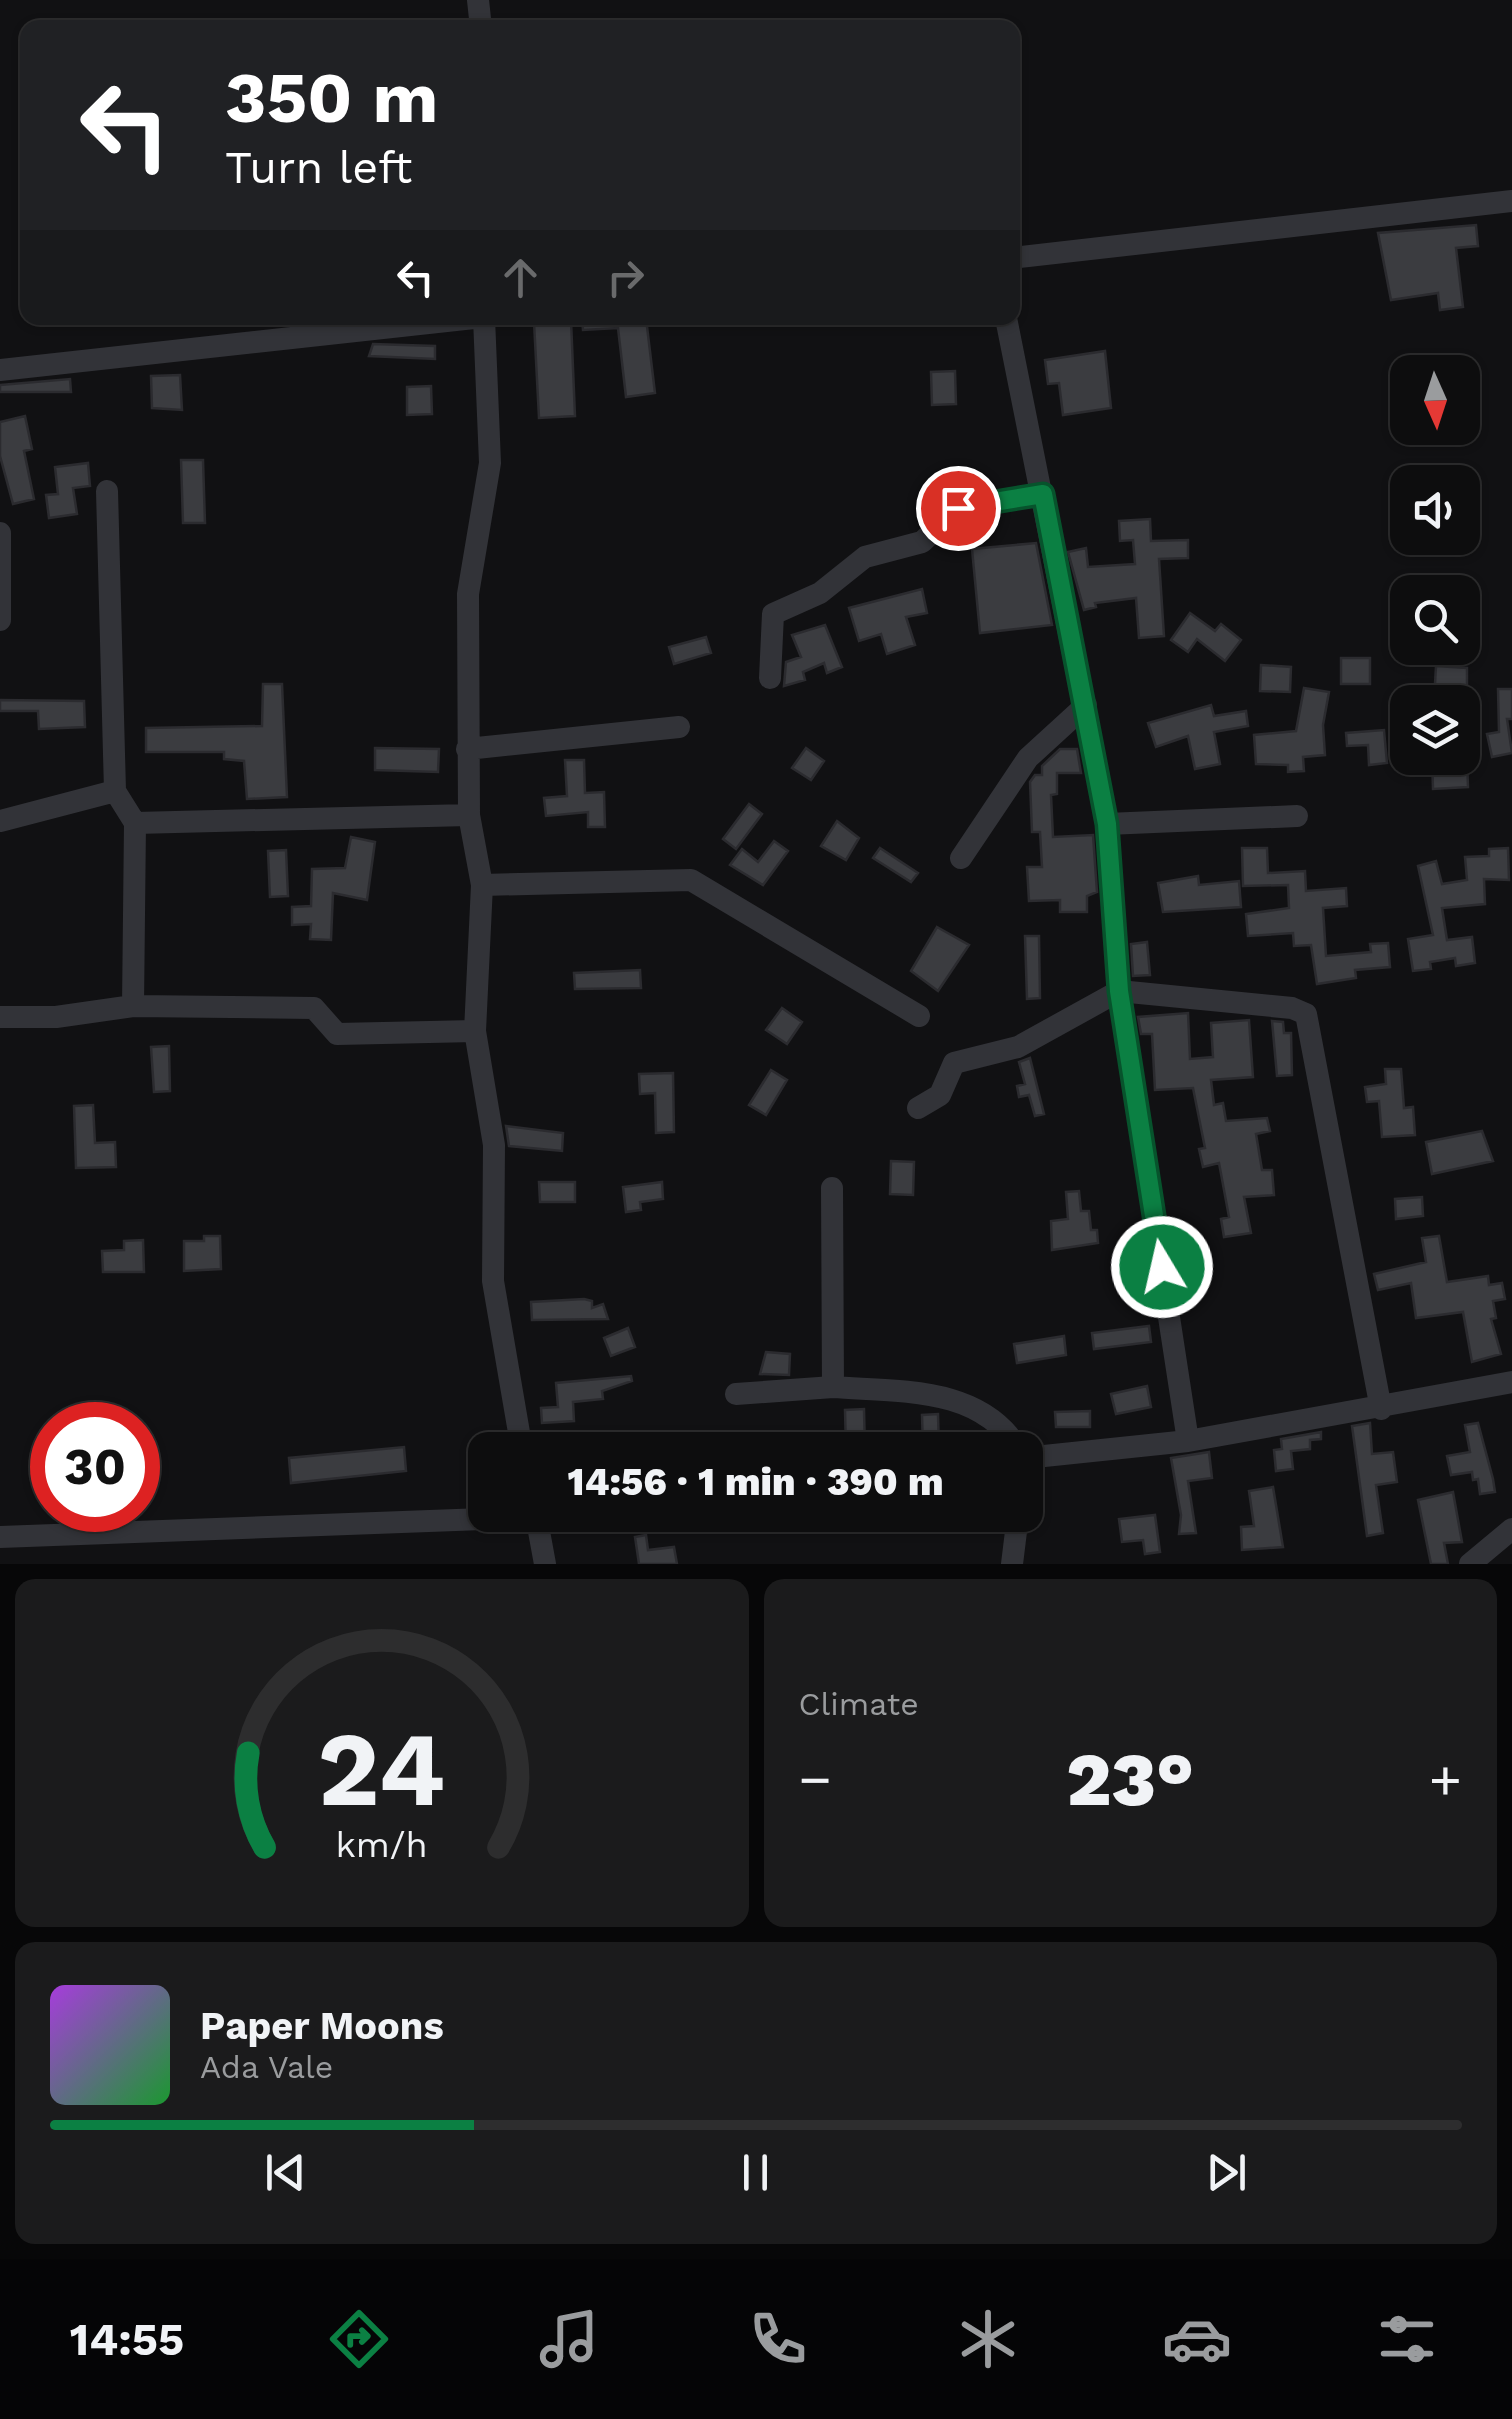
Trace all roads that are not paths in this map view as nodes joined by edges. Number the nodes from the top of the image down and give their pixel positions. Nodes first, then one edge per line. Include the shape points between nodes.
1 (1512, 201) edge
2 (1020, 257) edge
3 (407, 325) edge
4 (484, 325) edge
5 (1007, 325) edge
6 (0, 370) edge
7 (108, 491) dead end
8 (1043, 494) junction
9 (0, 534) edge
10 (0, 620) edge
11 (770, 678) dead end
12 (1086, 706) junction
13 (679, 727) dead end
14 (467, 749) junction
15 (115, 791) junction
16 (469, 816) junction
17 (1297, 816) dead end
18 (0, 821) edge
19 (135, 823) junction
20 (1107, 824) junction
21 (961, 858) dead end
22 (482, 885) junction
23 (1119, 991) junction
24 (133, 1006) junction
25 (918, 1016) dead end
26 (0, 1017) edge
27 (475, 1031) junction
28 (918, 1108) dead end
29 (832, 1188) dead end
30 (1512, 1382) edge
31 (833, 1387) junction
32 (736, 1394) dead end
33 (1381, 1409) junction
34 (519, 1432) edge
35 (1009, 1432) edge
36 (1188, 1442) junction
37 (1043, 1456) edge
38 (468, 1519) edge
39 (1512, 1529) edge
40 (539, 1532) edge
41 (1016, 1532) edge
42 (0, 1538) edge
43 (545, 1564) edge
44 (1012, 1564) edge
45 (1470, 1564) edge

1 - 2 street
3 - 6 street
4 - 14 street via 490,462 468,594
5 - 8 street
7 - 15 street
8 - 11 street via 958,508 922,542 864,557 820,593 774,614
8 - 12 street
9 - 10 street
12 - 20 street
12 - 21 street via 1028,758
13 - 14 street
14 - 16 street
15 - 18 street
15 - 19 street
16 - 19 street
16 - 22 street
17 - 20 street
19 - 24 street
20 - 23 street
22 - 25 street via 692,880
22 - 27 street
23 - 28 street via 1018,1047 954,1063 940,1095
23 - 33 street via 1306,1014
23 - 36 street
24 - 26 street
24 - 27 street via 314,1008 337,1034
27 - 34 street via 494,1145 493,1281
29 - 31 street
30 - 33 street
31 - 32 street
31 - 35 street via 962,1400
33 - 36 street
36 - 37 street
38 - 42 street
39 - 45 street
40 - 43 street
41 - 44 street

